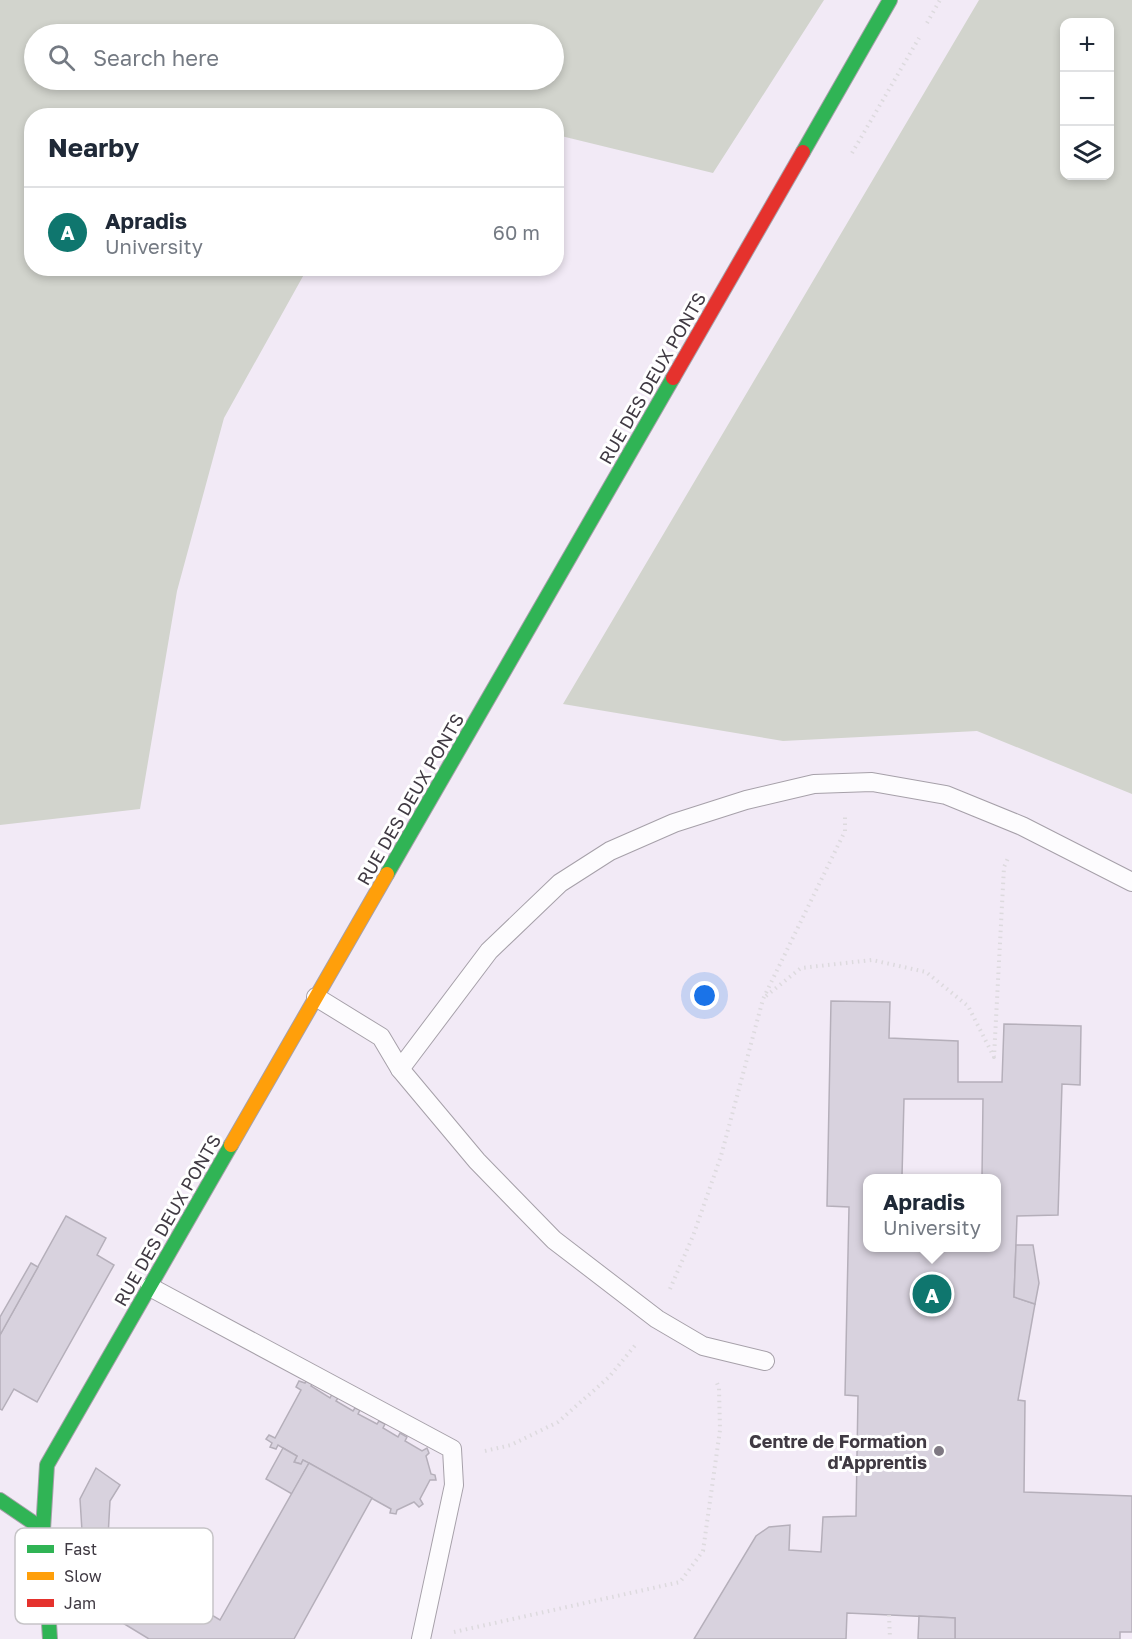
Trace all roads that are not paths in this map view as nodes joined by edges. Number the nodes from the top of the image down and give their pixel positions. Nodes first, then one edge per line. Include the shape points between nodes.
1 (890, 0) edge
2 (1132, 882) edge
3 (316, 997) junction
4 (400, 1069) junction
5 (150, 1287) junction
6 (765, 1361) dead end
7 (0, 1500) edge
8 (41, 1528) joint
9 (49, 1624) edge
10 (50, 1639) edge
11 (421, 1639) edge

1 - 3 street, RUE DES DEUX PONTS
2 - 4 lane via 1022,826 946,795 872,782 814,784 746,800 610,851 560,883 489,951
3 - 4 lane via 381,1037
3 - 5 street, RUE DES DEUX PONTS
4 - 6 lane via 477,1161 554,1240 657,1319 703,1346
5 - 8 street, RUE DES DEUX PONTS via 47,1465
5 - 11 lane via 452,1449 454,1485
7 - 8 street
9 - 10 street, RUE DES DEUX PONTS

